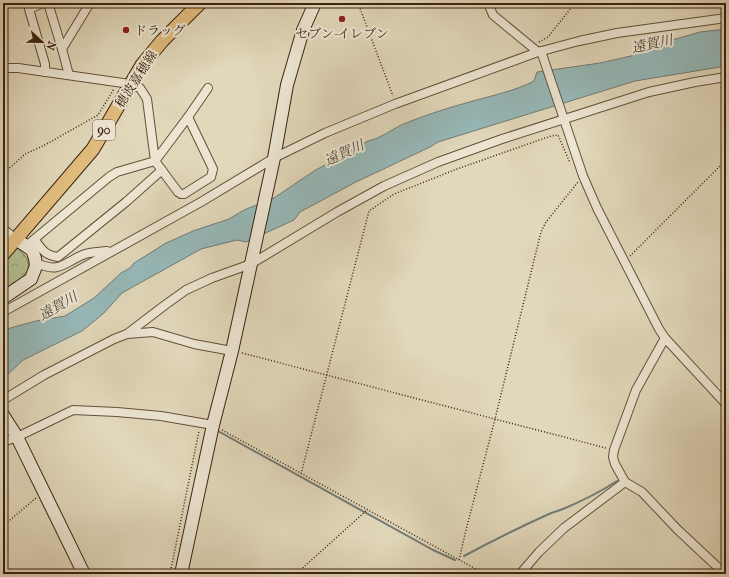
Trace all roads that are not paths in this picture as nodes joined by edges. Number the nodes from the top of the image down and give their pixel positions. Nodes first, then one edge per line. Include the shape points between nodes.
1 (43, 3) edge
2 (48, 3) edge
3 (90, 3) edge
4 (200, 3) edge
5 (488, 3) edge
6 (311, 5) edge
7 (726, 18) edge
8 (62, 49) junction
9 (540, 52) junction
10 (3, 68) edge
11 (45, 72) junction
12 (69, 75) junction
13 (726, 77) edge
14 (124, 83) junction
15 (208, 88) dead end
16 (188, 117) junction
17 (563, 118) junction
18 (155, 161) junction
19 (273, 162) junction
20 (162, 170) junction
21 (3, 229) edge
22 (26, 242) junction
23 (114, 250) junction
24 (3, 254) edge
25 (252, 260) junction
26 (36, 262) junction
27 (3, 298) edge
28 (3, 312) edge
29 (127, 334) junction
30 (665, 338) junction
31 (232, 351) junction
32 (3, 400) edge
33 (726, 404) edge
34 (3, 414) edge
35 (213, 425) junction
36 (17, 437) junction
37 (3, 442) edge
38 (625, 482) junction
39 (84, 574) edge
40 (181, 574) edge
41 (520, 574) edge
42 (724, 574) edge

1 - 11 street via 28,9 45,64
2 - 8 street
3 - 8 street
4 - 14 main road, 穂波嘉穂線 / 90
5 - 9 street via 493,15
6 - 19 street via 287,85
7 - 9 street via 617,33
8 - 12 street
9 - 17 street
9 - 19 street via 395,104 326,133
10 - 11 street
11 - 12 street
12 - 14 street
13 - 17 street via 649,92
14 - 18 street via 140,88 147,99
14 - 22 main road, 穂波嘉穂線 / 90 via 93,149
15 - 16 street
16 - 18 street
16 - 20 street via 213,169 213,174 181,194
17 - 25 street via 445,159 384,186
17 - 30 street via 597,208
18 - 20 street
18 - 22 street via 117,172
19 - 23 street
19 - 25 street
20 - 22 street via 58,257
21 - 22 street
22 - 24 main road, 穂波嘉穂線 / 90
22 - 26 street
23 - 26 street via 86,254 62,267 46,267
23 - 28 street
25 - 29 street via 186,290
25 - 31 street
26 - 27 street via 35,273 31,279
29 - 31 street via 153,332 194,344
29 - 32 street via 44,375
30 - 33 street
30 - 38 street via 636,390 614,450 615,464
31 - 35 street
34 - 36 street
35 - 36 street via 161,416 73,410
35 - 40 street
36 - 37 street
36 - 39 street
38 - 41 street via 564,528
38 - 42 street via 642,492

